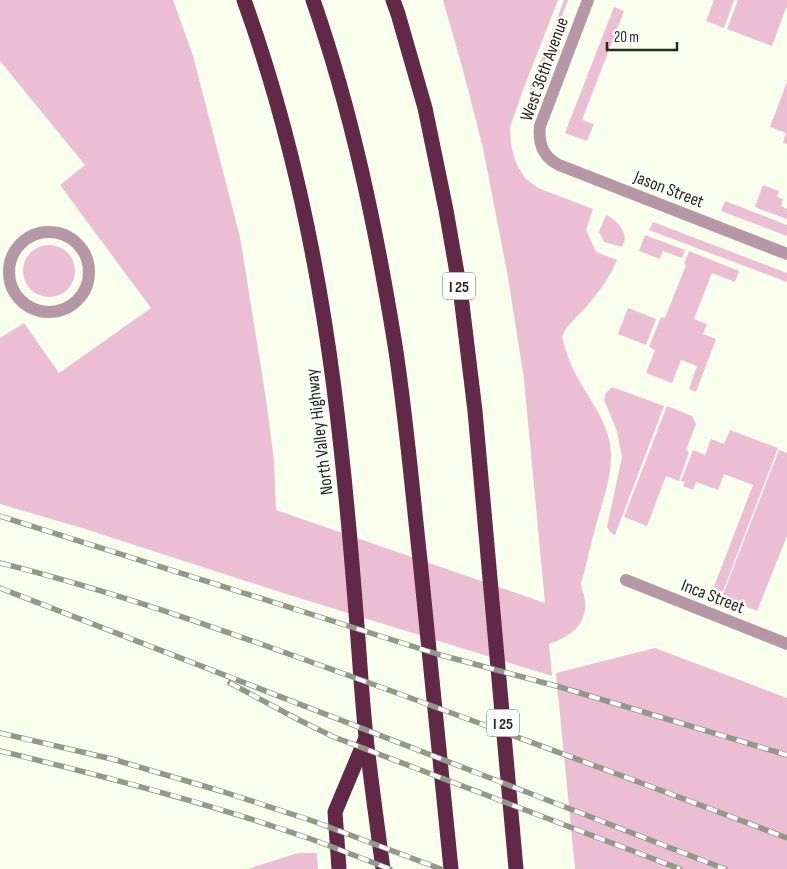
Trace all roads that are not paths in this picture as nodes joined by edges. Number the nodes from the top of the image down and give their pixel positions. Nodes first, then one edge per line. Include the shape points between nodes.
1 (244, 0) edge
2 (313, 0) edge
3 (393, 0) edge
4 (588, 0) edge
5 (543, 151) joint
6 (787, 254) edge
7 (5, 290) edge
8 (626, 580) dead end
9 (787, 644) edge
10 (366, 736) junction
11 (339, 869) edge
12 (383, 869) edge
13 (451, 869) edge
14 (516, 869) edge

1 - 10 highway, North Valley Highway via 293,164 321,300 349,526
2 - 13 highway via 346,105 368,196 395,345 408,440
3 - 14 highway, I 25 via 425,108 461,296
4 - 5 street, West 36th Avenue via 540,126
5 - 6 street, Jason Street via 559,165
7 - 7 street via 39,312 64,310 75,303 86,288 89,269 86,257 70,238 58,233 33,234 14,251
8 - 9 street, Inca Street
10 - 11 highway via 335,812
10 - 12 highway, North Valley Highway

